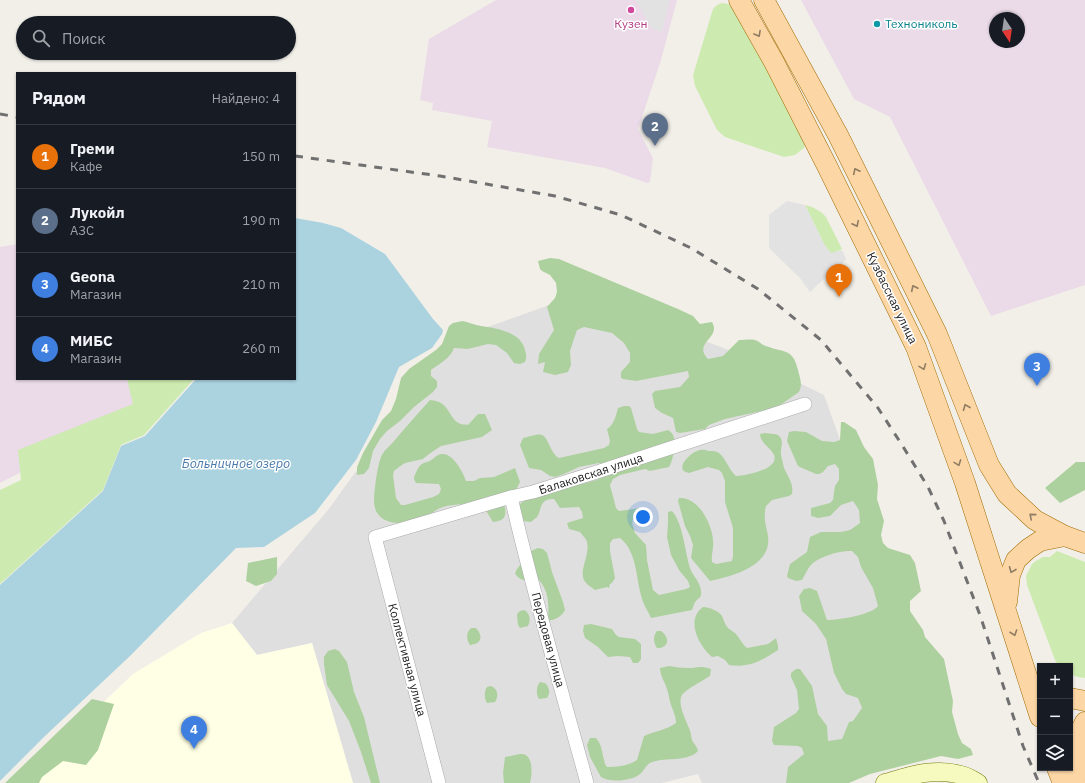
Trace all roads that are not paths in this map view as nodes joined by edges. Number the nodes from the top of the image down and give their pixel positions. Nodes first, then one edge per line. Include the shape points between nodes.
1 (739, 0) edge
2 (764, 0) edge
3 (805, 404) dead end
4 (511, 497) junction
5 (1066, 536) junction
6 (375, 537) joint
7 (1085, 543) edge
8 (1007, 612) junction
9 (1021, 653) junction
10 (1037, 674) edge
11 (1073, 699) edge
12 (1085, 701) edge
13 (1037, 707) edge
14 (1085, 722) edge
15 (1058, 771) edge
16 (439, 783) edge
17 (588, 783) edge
18 (884, 783) edge
19 (978, 783) edge
20 (1063, 783) edge
21 (1075, 783) edge

1 -> 8 main road, Кузбасская улица via 774,62 916,347 965,483
5 -> 2 main road, Кузбасская улица via 1035,520 1007,494 990,465 937,334 838,135
3 - 4 street, Балаковская улица via 600,471
4 - 6 street, Балаковская улица
4 - 17 street, Передовая улица via 545,633
5 - 7 main road, Кузбасская улица
5 -> 8 main road via 1040,541 1016,560 1010,575
6 - 16 street, Коллективная улица
8 -> 9 main road, Кузбасская улица
9 - 10 main road
9 - 13 main road, Кузбасская улица
11 - 12 main road
14 - 21 main road via 1079,732 1075,756
15 - 20 main road
18 - 19 main road via 922,773 942,772 962,775

